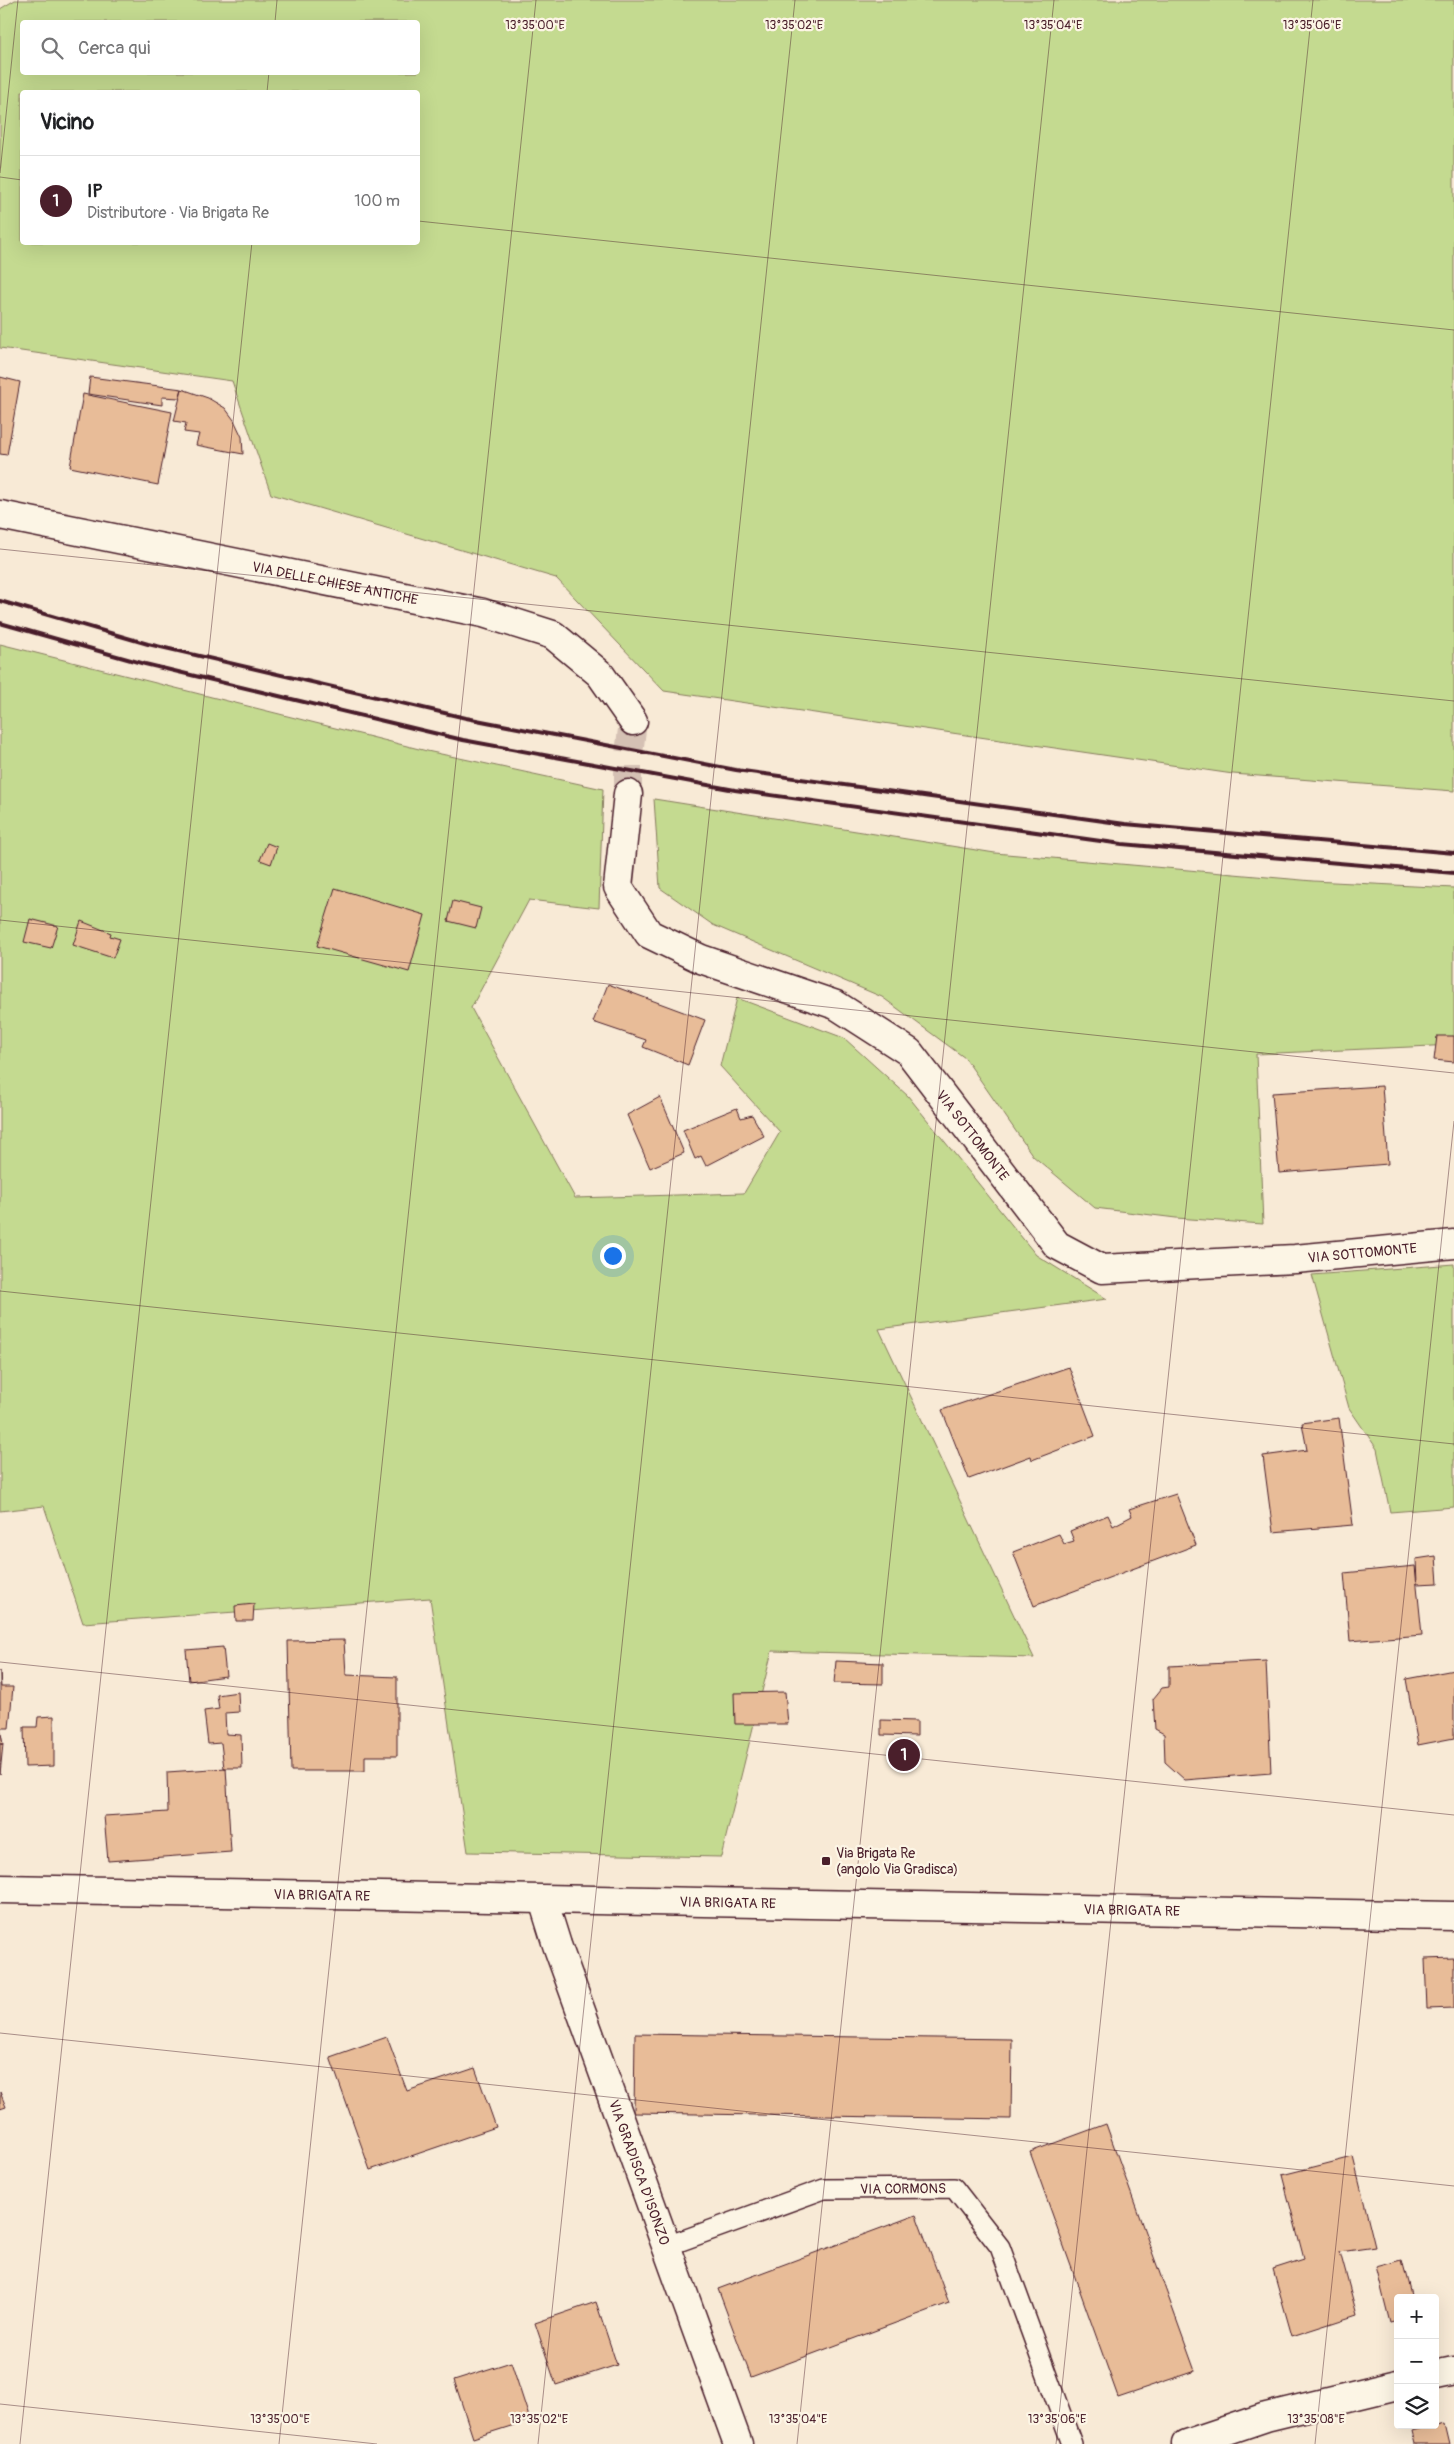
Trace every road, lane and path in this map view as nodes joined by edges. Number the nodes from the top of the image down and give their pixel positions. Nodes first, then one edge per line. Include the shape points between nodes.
1 (0, 515) edge
2 (634, 721) tunnel mouth
3 (628, 794) tunnel mouth
4 (1454, 1244) edge
5 (0, 1889) edge
6 (543, 1900) junction
7 (1454, 1916) edge
8 (667, 2246) junction
9 (1454, 2371) edge
10 (1439, 2374) edge
11 (1394, 2386) edge
12 (738, 2444) edge
13 (1072, 2444) edge
14 (1186, 2444) edge

1 - 2 street, VIA DELLE CHIESE ANTICHE via 483,613 553,635 600,674
3 - 4 street, VIA SOTTOMONTE via 618,887 649,934 701,959 836,1005 909,1052 1057,1245 1102,1269 1295,1259
5 - 6 street, VIA BRIGATA RE
6 - 7 street, VIA BRIGATA RE
6 - 8 street, VIA GRADISCA D'ISONZO
8 - 12 street, VIA GRADISCA D'ISONZO
8 - 13 lane, VIA CORMONS via 824,2189 954,2188 1000,2247
9 - 10 street
11 - 14 street via 1266,2418

